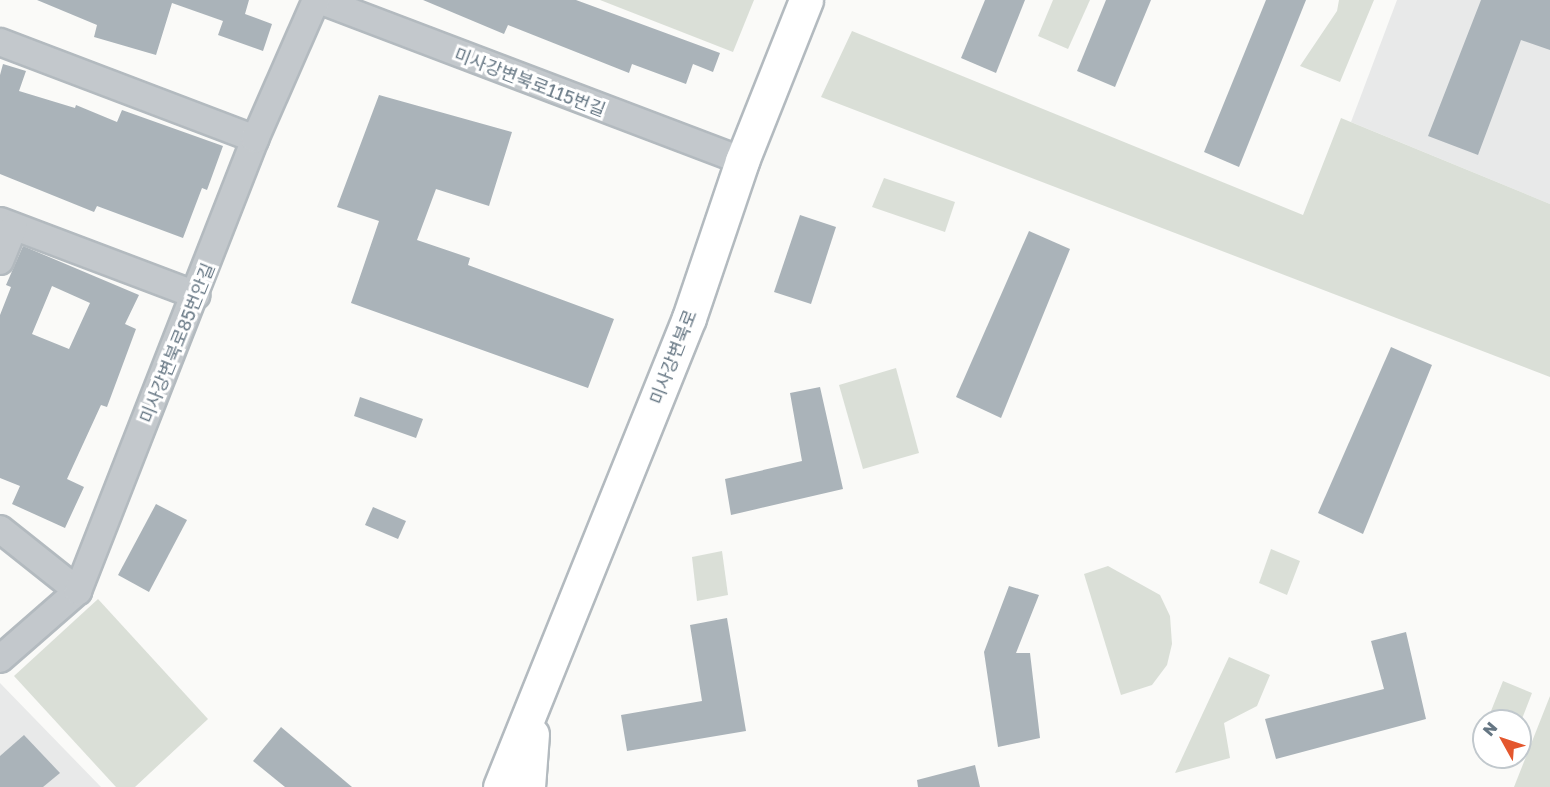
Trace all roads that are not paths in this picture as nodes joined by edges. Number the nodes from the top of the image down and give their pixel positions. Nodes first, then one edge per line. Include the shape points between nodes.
1 (318, 0) edge
2 (806, 0) edge
3 (0, 42) edge
4 (255, 140) junction
5 (742, 162) junction
6 (7, 224) edge
7 (0, 261) edge
8 (196, 295) junction
9 (0, 529) edge
10 (78, 591) junction
11 (0, 659) edge
12 (534, 711) junction
13 (500, 787) edge
14 (528, 787) edge

1 - 4 street, 미사강변북로85번안길
1 - 5 street, 미사강변북로115번길
2 - 5 street, 미사강변북로
3 - 4 street
4 - 8 street, 미사강변북로85번안길
5 - 12 street, 미사강변북로 via 689,318
6 - 7 street
6 - 8 street
8 - 10 street, 미사강변북로85번안길
9 - 10 street
10 - 11 street, 미사강변북로85번안길
12 - 13 street
12 - 14 street

